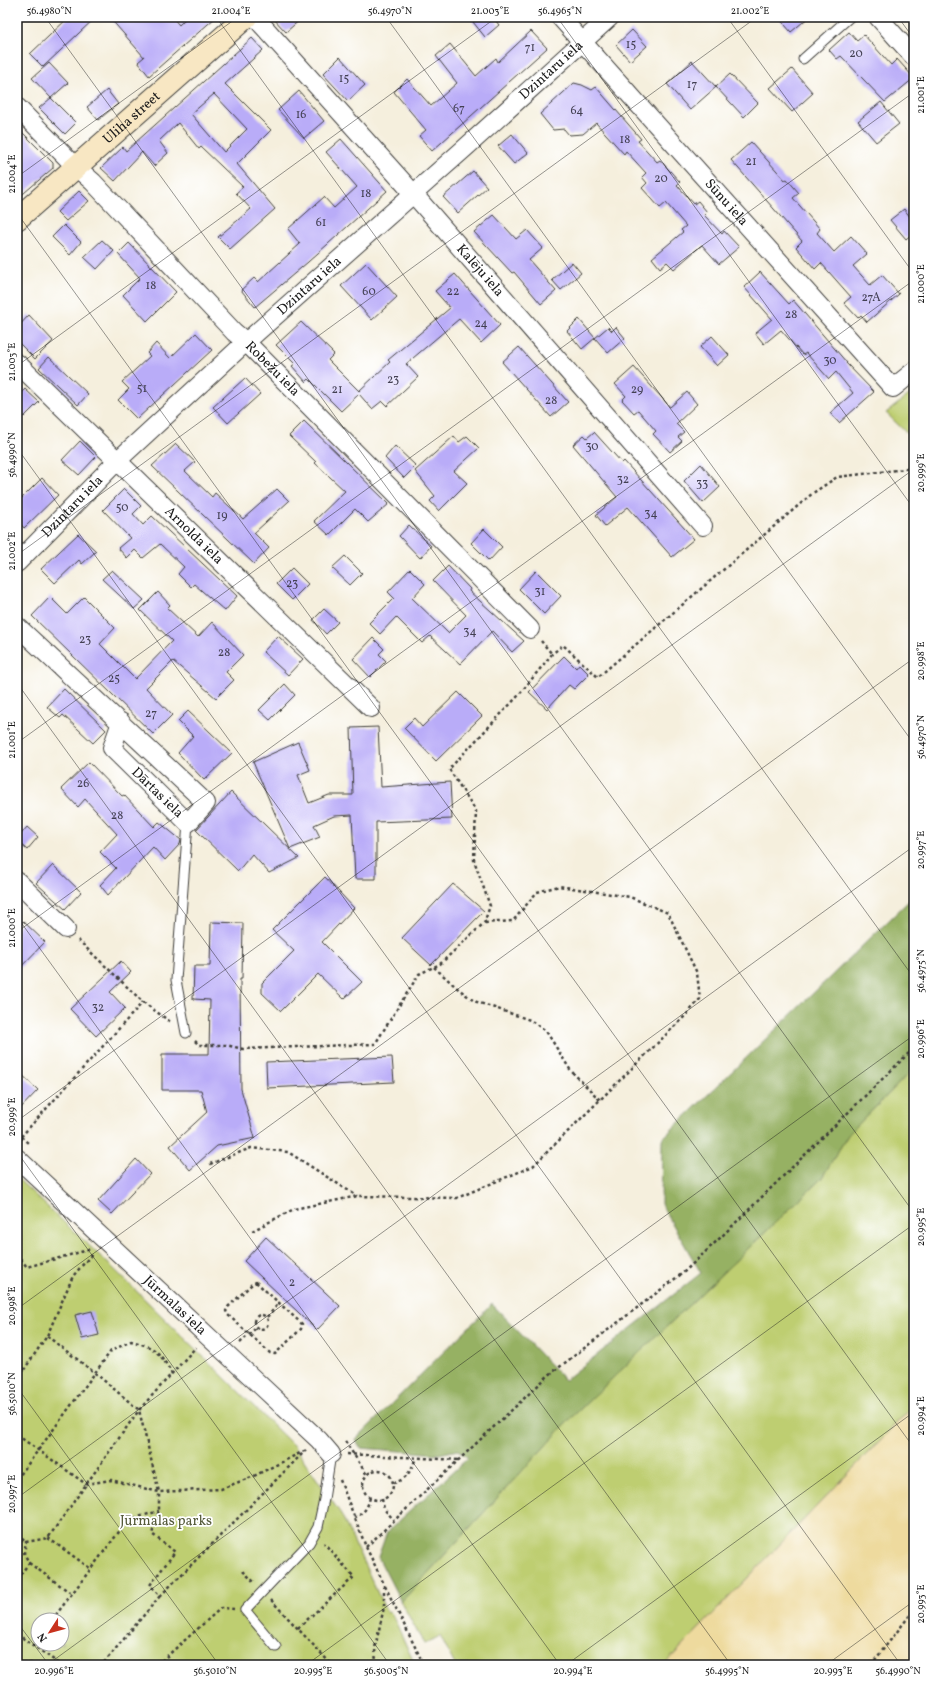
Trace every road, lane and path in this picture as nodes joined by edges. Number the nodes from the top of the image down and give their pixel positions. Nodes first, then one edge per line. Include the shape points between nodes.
1 (246, 17) edge
2 (255, 17) edge
3 (560, 17) edge
4 (610, 17) edge
5 (850, 17) edge
6 (878, 17) edge
7 (582, 43) junction
8 (914, 57) edge
9 (803, 59) dead end
10 (17, 107) edge
11 (76, 167) junction
12 (412, 194) junction
13 (17, 219) edge
14 (246, 342) junction
15 (17, 363) edge
16 (914, 371) edge
17 (118, 460) junction
18 (914, 468) edge
19 (703, 526) dead end
20 (17, 563) edge
21 (17, 626) edge
22 (530, 628) dead end
23 (371, 708) dead end
24 (121, 722) junction
25 (188, 822) junction
26 (17, 881) edge
27 (484, 923) junction
28 (66, 929) joint
29 (434, 967) junction
30 (143, 1002) junction
31 (186, 1033) junction
32 (914, 1048) edge
33 (600, 1100) junction
34 (17, 1141) edge
35 (17, 1158) edge
36 (210, 1164) dead end
37 (358, 1196) junction
38 (252, 1231) dead end
39 (17, 1254) edge
40 (280, 1302) junction
41 (267, 1317) junction
42 (256, 1328) junction
43 (207, 1334) junction
44 (249, 1334) junction
45 (48, 1336) junction
46 (240, 1343) dead end
47 (95, 1373) junction
48 (172, 1374) junction
49 (17, 1380) edge
50 (139, 1410) junction
51 (17, 1436) edge
52 (312, 1445) junction
53 (38, 1450) junction
54 (331, 1454) junction
55 (352, 1454) junction
56 (416, 1458) junction
57 (459, 1460) junction
58 (366, 1476) junction
59 (17, 1479) edge
60 (393, 1483) junction
61 (86, 1484) junction
62 (159, 1492) junction
63 (370, 1497) junction
64 (382, 1499) junction
65 (159, 1511) junction
66 (354, 1518) junction
67 (394, 1520) junction
68 (17, 1535) edge
69 (48, 1538) junction
70 (26, 1542) junction
71 (323, 1543) dead end
72 (366, 1547) junction
73 (29, 1563) junction
74 (90, 1568) junction
75 (243, 1571) dead end
76 (17, 1579) edge
77 (384, 1584) junction
78 (262, 1591) junction
79 (71, 1594) junction
80 (160, 1596) junction
81 (245, 1610) junction
82 (914, 1610) edge
83 (58, 1612) edge
84 (298, 1628) junction
85 (17, 1634) edge
86 (30, 1643) edge
87 (276, 1647) dead end
88 (42, 1652) edge
89 (55, 1661) junction
90 (17, 1662) edge
91 (45, 1665) edge
92 (50, 1665) edge
93 (60, 1665) edge
94 (102, 1665) edge
95 (157, 1665) edge
96 (332, 1665) edge
97 (376, 1665) edge
98 (424, 1665) edge
99 (871, 1665) edge

1 - 11 main road, Uliha street
2 - 12 street, Kalēju iela
3 - 7 street, Sūnu iela
4 - 7 street, Dzintaru iela
5 - 9 lane
6 - 8 street
7 - 12 street, Dzintaru iela
7 - 16 street, Sūnu iela via 893,388
10 - 11 street, Robežu iela
11 - 13 main road, Uliha street
11 - 14 street, Robežu iela
12 - 14 street, Dzintaru iela
12 - 19 street, Kalēju iela
14 - 17 street, Dzintaru iela
14 - 22 street, Robežu iela
15 - 17 street, Arnolda iela
17 - 20 street, Dzintaru iela
17 - 23 street, Arnolda iela
18 - 27 path via 837,477 813,493 598,677 563,645 552,654 518,696 449,769 476,811 474,860 490,906
21 - 24 street, Dārtas iela
24 - 25 street, Dārtas iela via 112,748
24 - 25 street, Dārtas iela via 206,803
25 - 31 lane via 176,980
26 - 28 street
27 - 29 path
27 - 33 path via 513,921 537,892 559,886 630,897 668,913 697,973 700,999
28 - 30 path
29 - 31 path via 419,974 375,1044 243,1049 199,1044
29 - 33 path via 474,1001 530,1020 546,1031 572,1071
30 - 31 path
30 - 34 path
32 - 57 path via 684,1272 549,1375
33 - 37 path via 532,1166 457,1198
35 - 43 street, Jūrmalas iela
36 - 37 path via 251,1148 288,1152
37 - 38 path via 294,1209
39 - 45 path via 28,1266 97,1248 73,1276
40 - 41 path
40 - 44 path via 299,1320 302,1324 301,1329 275,1354 270,1353
40 - 44 path via 256,1282 228,1307 228,1315
41 - 42 path via 256,1317
41 - 42 path via 267,1328
42 - 44 path
43 - 48 path
43 - 52 street, Jūrmalas iela
44 - 46 path
45 - 47 path
45 - 49 path
47 - 48 path via 111,1351 131,1341 147,1345 162,1356
47 - 50 path
47 - 53 path
48 - 50 path
50 - 61 path
50 - 62 path
51 - 53 path
52 - 54 street, Jūrmalas iela
52 - 62 path via 254,1476 222,1489
52 - 80 path
53 - 59 path
53 - 61 path
54 - 55 path
54 - 66 path
54 - 78 lane via 318,1527 309,1543
55 - 56 path
55 - 58 path
56 - 57 path
56 - 60 path via 407,1477
57 - 67 path
58 - 60 path via 381,1470 390,1475
58 - 63 path via 364,1489
60 - 64 path via 391,1493
61 - 62 path via 111,1480
61 - 69 path
62 - 65 path
63 - 64 path
63 - 66 path via 365,1511
64 - 67 path via 384,1509
65 - 74 path via 128,1520
65 - 80 path via 152,1534 175,1552 150,1585
66 - 72 path
67 - 72 path
68 - 70 path
69 - 70 path
69 - 74 path
70 - 73 path via 24,1553
71 - 84 path via 354,1577
72 - 77 path
73 - 76 path
73 - 79 path
74 - 79 path
75 - 78 path
77 - 97 path via 384,1607 375,1648
77 - 98 path
78 - 81 lane
78 - 84 path
79 - 83 path
80 - 94 path
81 - 87 lane
81 - 95 path via 221,1608
82 - 99 path
84 - 96 path
85 - 86 path
88 - 89 path
89 - 92 path
89 - 93 path
90 - 91 path

